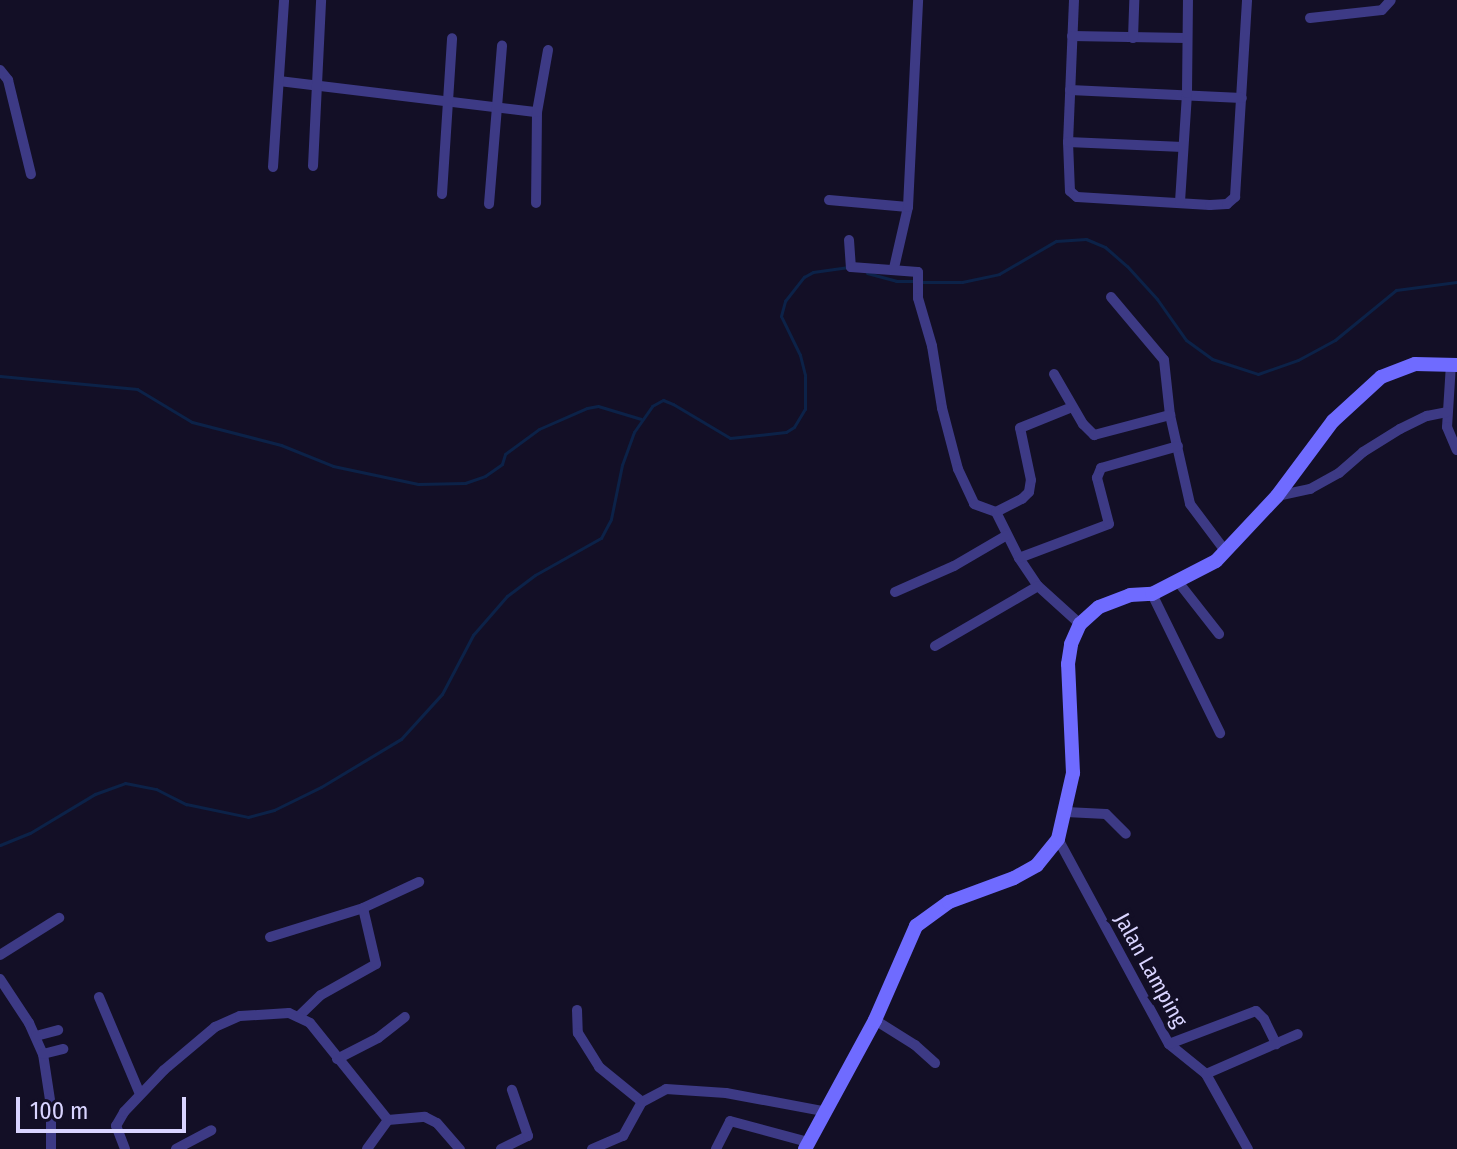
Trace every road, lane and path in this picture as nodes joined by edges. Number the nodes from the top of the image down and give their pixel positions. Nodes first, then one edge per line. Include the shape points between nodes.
1 (284, 0) edge
2 (321, 0) edge
3 (918, 0) edge
4 (1074, 0) edge
5 (1134, 0) edge
6 (1188, 0) edge
7 (1247, 0) edge
8 (1391, 0) edge
9 (1310, 18) dead end
10 (1072, 36) junction
11 (452, 38) dead end
12 (1133, 38) junction
13 (1186, 38) junction
14 (502, 46) dead end
15 (548, 50) dead end
16 (0, 70) edge
17 (279, 81) junction
18 (318, 85) junction
19 (1070, 90) junction
20 (1187, 93) junction
21 (1242, 98) junction
22 (450, 102) junction
23 (494, 107) junction
24 (537, 112) junction
25 (1068, 142) junction
26 (1183, 147) junction
27 (313, 166) dead end
28 (273, 167) dead end
29 (31, 174) dead end
30 (442, 194) dead end
31 (829, 200) dead end
32 (1180, 202) junction
33 (536, 203) dead end
34 (489, 204) dead end
35 (908, 207) junction
36 (849, 240) dead end
37 (894, 268) junction
38 (1111, 297) dead end
39 (1454, 364) edge
40 (1054, 374) dead end
41 (1072, 407) junction
42 (1447, 412) junction
43 (1170, 415) junction
44 (1178, 446) junction
45 (1457, 450) edge
46 (1279, 493) junction
47 (996, 512) junction
48 (1007, 535) junction
49 (1226, 552) junction
50 (1019, 558) junction
51 (1179, 583) junction
52 (1038, 586) junction
53 (895, 592) dead end
54 (1152, 594) junction
55 (1080, 624) junction
56 (1219, 634) dead end
57 (935, 646) dead end
58 (1220, 733) dead end
59 (1066, 812) junction
60 (1126, 834) dead end
61 (1058, 839) junction
62 (419, 882) dead end
63 (363, 908) junction
64 (59, 918) dead end
65 (270, 937) dead end
66 (0, 955) edge
67 (0, 979) edge
68 (4, 995) edge
69 (99, 997) dead end
70 (577, 1010) dead end
71 (299, 1016) junction
72 (405, 1017) dead end
73 (875, 1020) junction
74 (58, 1030) dead end
75 (1298, 1034) dead end
76 (36, 1036) junction
77 (1169, 1044) junction
78 (1276, 1044) junction
79 (63, 1049) dead end
80 (43, 1054) junction
81 (337, 1059) junction
82 (935, 1063) dead end
83 (1206, 1074) junction
84 (512, 1090) dead end
85 (140, 1094) junction
86 (642, 1102) junction
87 (823, 1111) junction
88 (388, 1120) junction
89 (211, 1130) dead end
90 (807, 1146) edge
91 (51, 1149) edge
92 (125, 1149) edge
93 (176, 1149) edge
94 (367, 1149) edge
95 (460, 1149) edge
96 (501, 1149) edge
97 (592, 1149) edge
98 (716, 1149) edge
99 (1248, 1149) edge

1 - 17 street
2 - 18 street
3 - 35 street
4 - 10 street
5 - 12 street
6 - 13 street
7 - 21 street
8 - 9 street via 1382,10
10 - 12 street
10 - 19 street
11 - 22 street
12 - 13 street
13 - 20 street
14 - 23 street
15 - 24 street
16 - 29 street via 8,80
17 - 18 street
17 - 28 street
18 - 22 street
18 - 27 street
19 - 20 street
19 - 25 street
20 - 21 street
20 - 26 street
21 - 32 street via 1232,202
22 - 23 street
22 - 30 street
23 - 24 street
23 - 34 street
24 - 33 street
25 - 26 street
25 - 32 street via 1067,185 1077,197
26 - 32 street
31 - 35 street
35 - 37 street
36 - 37 street via 851,267
37 - 47 street via 915,270 919,276 918,298 958,469 972,501
38 - 43 street via 1164,360
39 - 42 street
39 - 46 main road via 1415,364 1381,377 1333,421
40 - 41 street
41 - 43 street via 1090,433 1100,436
41 - 47 street via 1020,428 1030,488 1017,503
42 - 45 street
42 - 46 street via 1400,429 1310,489
43 - 44 street
44 - 49 street via 1190,504
44 - 50 street via 1101,468 1097,478 1109,524
46 - 49 main road
47 - 48 street
48 - 50 street
48 - 53 street
49 - 51 main road
50 - 52 street
51 - 54 main road
51 - 56 street
52 - 55 street
52 - 57 street
54 - 55 main road via 1117,600
54 - 58 street
55 - 59 main road via 1068,657 1073,773
59 - 60 street via 1106,814
59 - 61 main road
61 - 73 main road via 1046,857 1022,874 923,917
61 - 77 street, Jalan Lamping
62 - 63 street
63 - 65 street
63 - 71 street via 377,962 321,995
64 - 66 street
67 - 68 street
68 - 76 street
69 - 85 street
70 - 86 street via 578,1033 599,1067
71 - 81 street
71 - 85 street via 223,1021
72 - 81 street
73 - 82 street
73 - 87 main road
74 - 76 street
75 - 78 street
76 - 80 street
77 - 78 street via 1253,1011 1264,1019
77 - 83 street, Jalan Lamping
78 - 83 street
79 - 80 street
80 - 91 street
81 - 88 street
83 - 99 street, Jalan Lamping
84 - 96 street via 528,1136
85 - 92 street via 116,1126
86 - 87 street via 674,1089
86 - 97 street via 626,1134
87 - 90 main road
88 - 94 street
88 - 95 street via 425,1117
89 - 93 street
90 - 98 street via 730,1121

